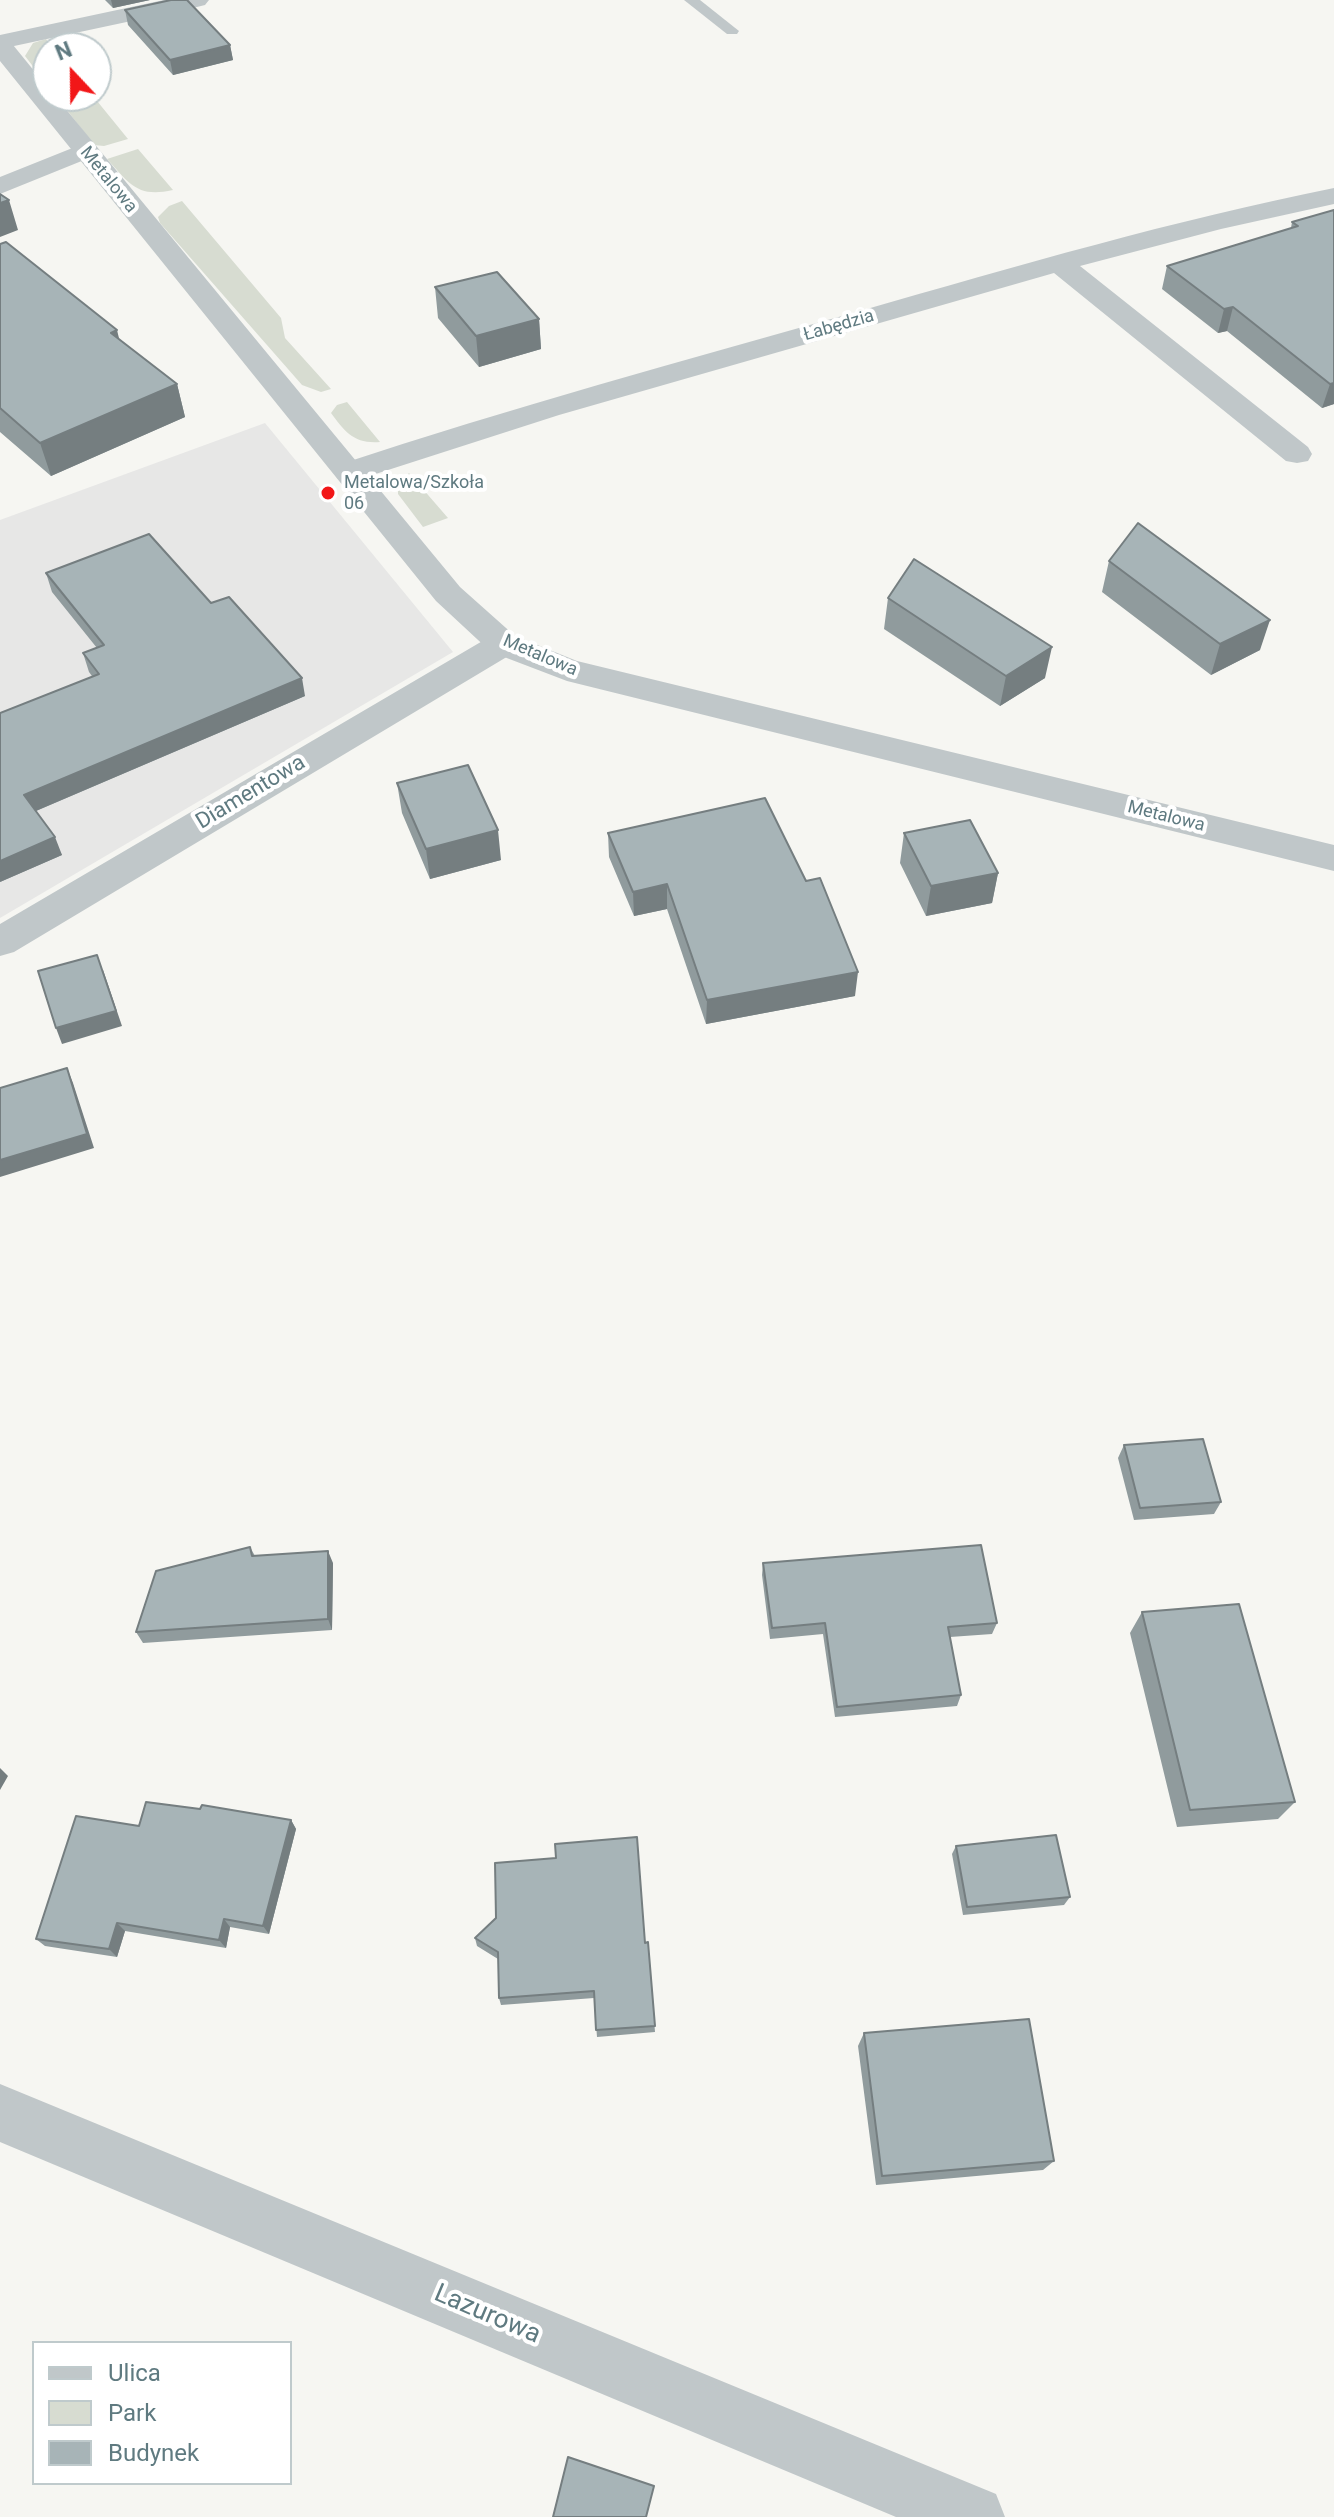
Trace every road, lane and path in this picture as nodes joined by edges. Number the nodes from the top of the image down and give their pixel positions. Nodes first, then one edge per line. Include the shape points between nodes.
1 (197, 0) edge
2 (691, 0) edge
3 (732, 31) dead end
4 (0, 44) edge
5 (85, 151) junction
6 (0, 186) edge
7 (1334, 196) edge
8 (1059, 263) junction
9 (1297, 454) dead end
10 (349, 472) junction
11 (503, 644) junction
12 (1334, 858) edge
13 (0, 942) edge
14 (0, 2113) edge
15 (973, 2517) edge

1 - 4 street
2 - 3 lane
4 - 5 street, Metalowa
5 - 6 street
5 - 10 street, Metalowa
7 - 8 street, Łabędzia via 1247,212
8 - 9 street
8 - 10 street, Łabędzia via 475,429
10 - 11 street, Metalowa via 448,594
11 - 12 street, Metalowa via 567,670 698,704
11 - 13 street, Diamentowa
14 - 15 street, Lazurowa

